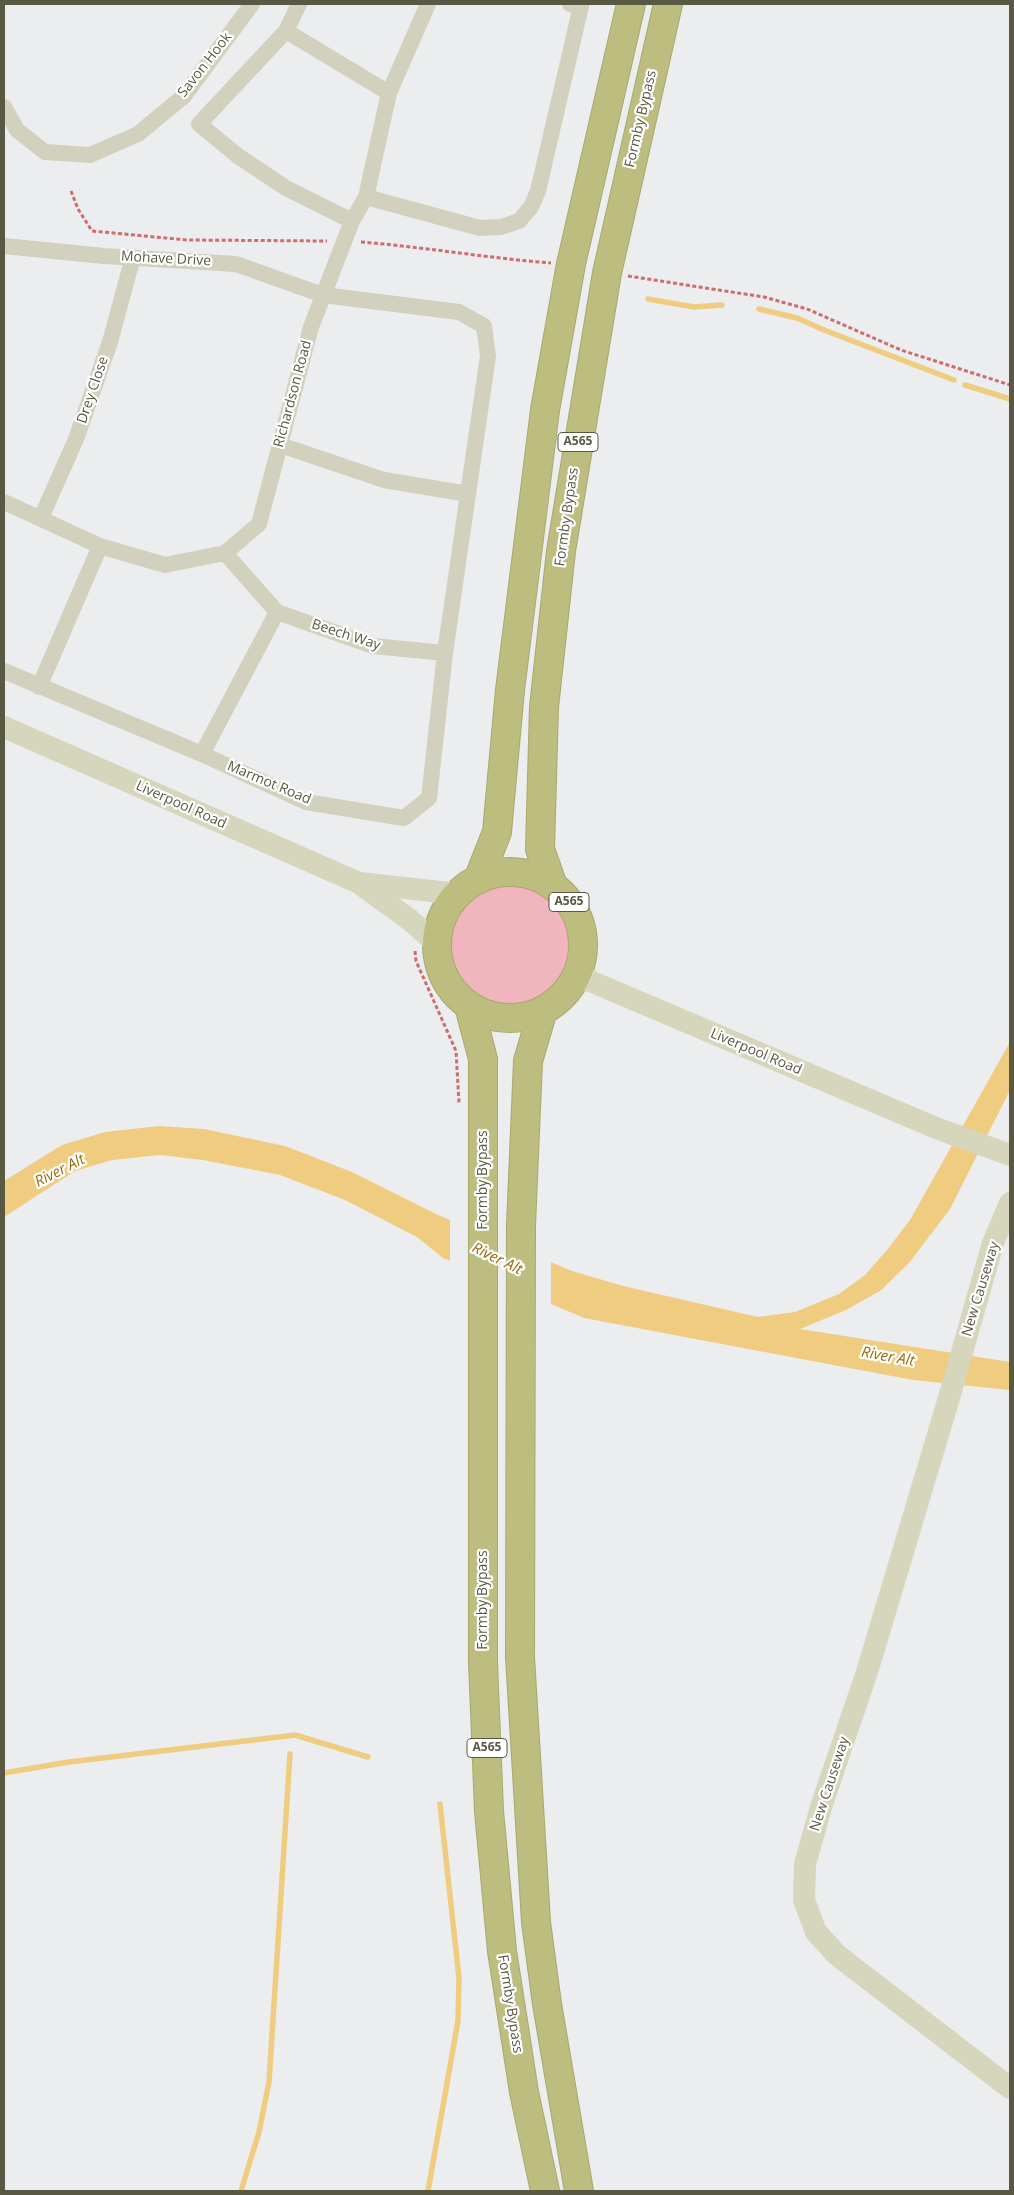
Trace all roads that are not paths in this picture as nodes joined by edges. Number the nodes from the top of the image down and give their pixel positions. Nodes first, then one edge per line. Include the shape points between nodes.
1 (252, 4) edge
2 (298, 4) edge
3 (428, 4) edge
4 (570, 4) edge
5 (631, 4) edge
6 (668, 4) edge
7 (286, 31) junction
8 (389, 93) junction
9 (4, 107) edge
10 (366, 197) junction
11 (352, 221) junction
12 (4, 246) edge
13 (133, 257) junction
14 (323, 295) junction
15 (280, 445) junction
16 (468, 494) junction
17 (4, 502) edge
18 (41, 518) junction
19 (100, 546) junction
20 (225, 553) junction
21 (278, 612) junction
22 (445, 653) junction
23 (4, 671) edge
24 (39, 687) junction
25 (4, 727) edge
26 (202, 754) junction
27 (359, 883) junction
28 (553, 886) junction
29 (468, 887) junction
30 (437, 944) junction
31 (578, 972) junction
32 (469, 1006) junction
33 (543, 1010) junction
34 (1002, 1152) edge
35 (1010, 1203) edge
36 (1010, 2088) edge
37 (545, 2191) edge
38 (579, 2191) edge

1 - 9 street, Savon Hook via 184,96 138,134 90,155 45,152 17,130
2 - 7 street
3 - 8 street, Richardson Road
4 - 10 street via 581,6 538,190 531,207 519,221 501,227 480,228
5 - 29 highway, A565 via 571,264 545,410 496,832
6 - 28 highway, Formby Bypass / A565 via 607,273 561,552 544,707 540,849
7 - 8 street
7 - 11 street via 199,124 238,156 286,188
8 - 10 street, Richardson Road
10 - 11 street, Richardson Road
11 - 14 street, Richardson Road
12 - 13 street, Mohave Drive
13 - 14 street, Mohave Drive via 236,264
13 - 18 street, Drey Close via 110,342 76,439
14 - 15 street, Richardson Road via 310,327
14 - 16 street, Mohave Drive via 459,312 484,326 488,356
15 - 16 street via 384,480
15 - 20 street, Richardson Road via 259,524
16 - 22 street, Marmot Road
17 - 18 street, Richardson Road
18 - 19 street, Richardson Road
19 - 20 street, Richardson Road via 165,565
19 - 24 street
20 - 21 street, Beech Way
21 - 22 street, Beech Way via 373,646
21 - 26 street
22 - 26 street, Marmot Road via 429,798 404,818 306,802
23 - 24 street, Marmot Road
24 - 26 street, Marmot Road
25 - 27 street, Liverpool Road
27 - 29 street, Liverpool Road
27 - 30 street, Liverpool Road
28 - 29 highway, A565 via 535,877 516,873 496,874
28 - 31 highway, A565 via 565,897 580,925 582,956
29 - 30 highway, A565 via 447,909
30 - 32 highway, A565 via 441,968 452,989
31 - 33 highway, A565 via 564,994
31 - 34 street, Liverpool Road via 590,981 936,1128
32 - 33 highway, A565 via 506,1018 525,1017
32 - 37 highway, Formby Bypass / A565 via 484,1059 484,1662 489,1812 502,1951 524,2092
33 - 38 highway, A565 via 528,1061 521,1225 520,1657 536,1922 551,2033
35 - 36 street, New Causeway via 993,1243 867,1672 822,1804 805,1864 804,1900 816,1932 837,1955

